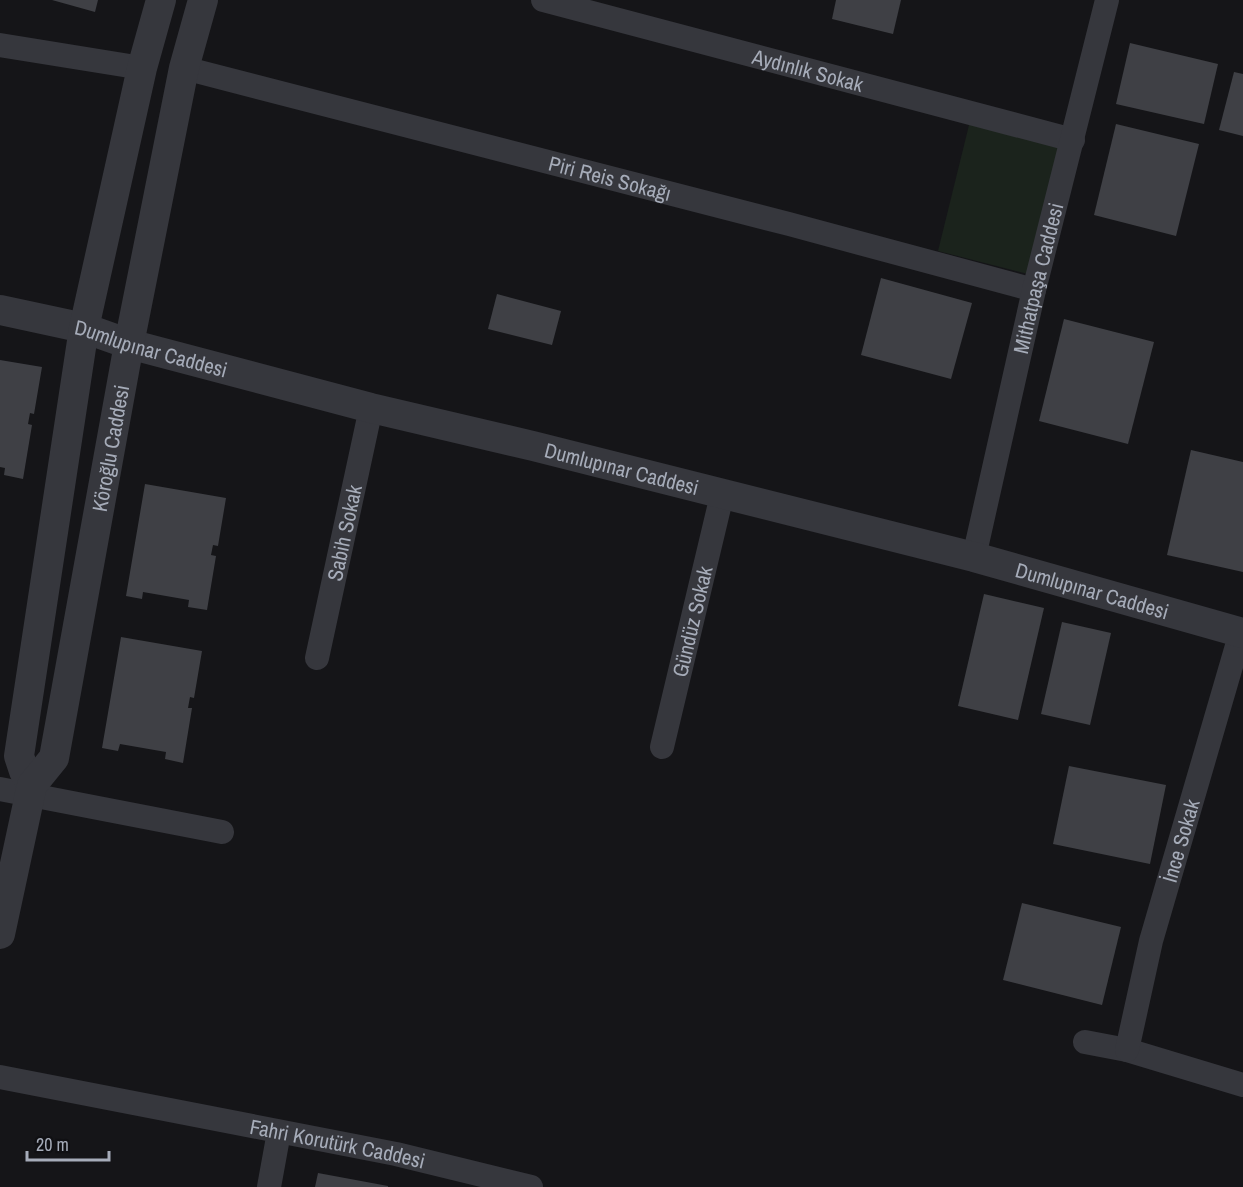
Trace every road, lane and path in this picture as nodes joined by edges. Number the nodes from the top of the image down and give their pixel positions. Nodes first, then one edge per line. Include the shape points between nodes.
1 (161, 0) edge
2 (202, 0) edge
3 (543, 0) edge
4 (1107, 0) edge
5 (0, 45) edge
6 (142, 68) junction
7 (184, 69) junction
8 (1072, 140) junction
9 (1034, 290) junction
10 (0, 310) edge
11 (84, 328) junction
12 (129, 344) junction
13 (371, 408) junction
14 (722, 495) junction
15 (974, 557) junction
16 (1242, 633) edge
17 (317, 658) dead end
18 (662, 747) dead end
19 (0, 789) edge
20 (31, 790) junction
21 (222, 832) dead end
22 (0, 934) edge
23 (1085, 1042) dead end
24 (1127, 1050) junction
25 (0, 1077) edge
26 (1243, 1085) edge
27 (279, 1132) junction
28 (269, 1187) edge
29 (531, 1187) edge

1 - 6 street, Köroğlu Caddesi
2 - 7 street, Köroğlu Caddesi
3 - 8 street, Aydınlık Sokak
4 - 8 street, Mithatpaşa Caddesi
5 - 6 street
6 - 11 street, Köroğlu Caddesi
7 - 9 street, Piri Reis Sokağı
7 - 12 street, Köroğlu Caddesi
8 - 9 street, Mithatpaşa Caddesi
9 - 15 street, Mithatpaşa Caddesi
10 - 11 street, Dumlupınar Caddesi
11 - 12 street, Dumlupınar Caddesi
11 - 20 street, Köroğlu Caddesi via 19,756
12 - 13 street, Dumlupınar Caddesi
12 - 20 street, Köroğlu Caddesi via 54,758
13 - 14 street, Dumlupınar Caddesi
13 - 17 street, Sabih Sokak
14 - 15 street, Dumlupınar Caddesi
14 - 18 street, Gündüz Sokak
15 - 16 street, Dumlupınar Caddesi
16 - 24 street, İnce Sokak via 1151,941
19 - 20 street
20 - 21 street
20 - 22 street, Köroğlu Caddesi
23 - 24 street
24 - 26 street
25 - 27 street, Fahri Korutürk Caddesi
27 - 28 street
27 - 29 street, Fahri Korutürk Caddesi via 396,1154

